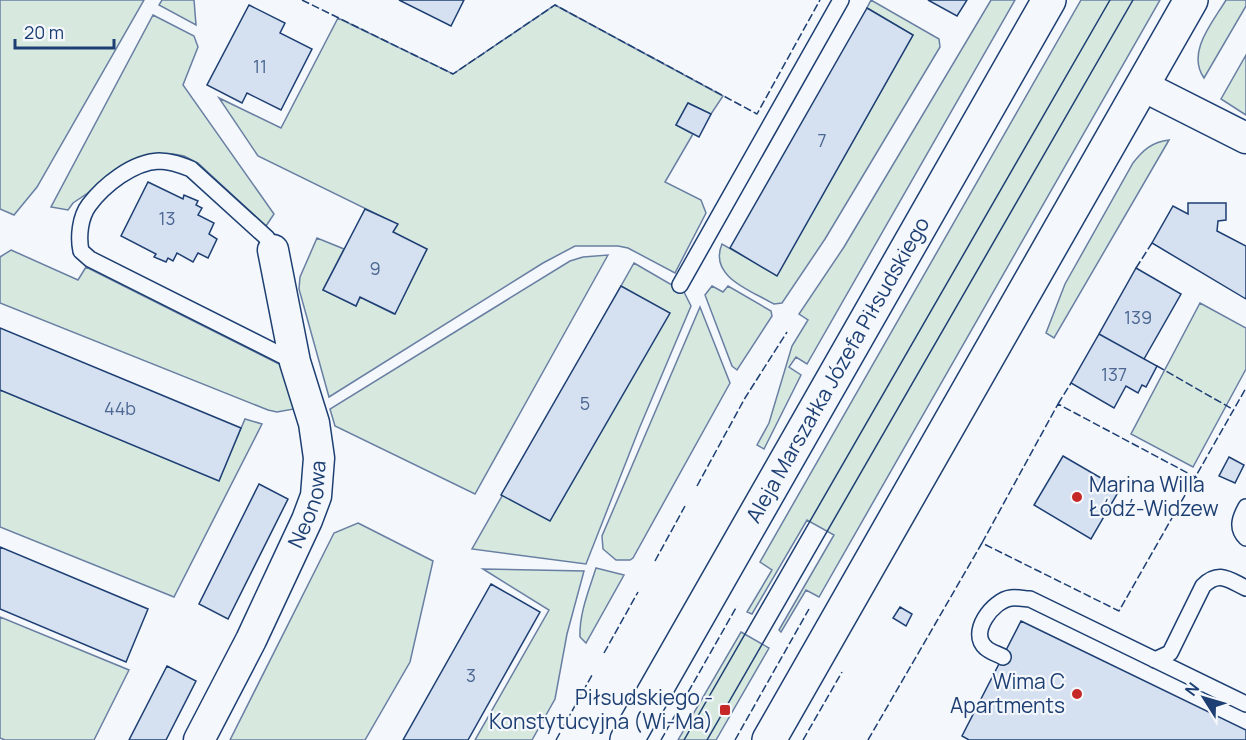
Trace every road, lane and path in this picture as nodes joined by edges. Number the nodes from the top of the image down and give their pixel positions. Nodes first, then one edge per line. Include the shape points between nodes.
1 (841, 0) edge
2 (1049, 0) edge
3 (1191, 0) edge
4 (1143, 86) junction
5 (1246, 138) edge
6 (273, 250) joint
7 (680, 285) dead end
8 (295, 362) junction
9 (1246, 507) edge
10 (1246, 538) edge
11 (1246, 588) edge
12 (1003, 657) dead end
13 (1171, 660) junction
14 (1246, 704) edge
15 (199, 740) edge
16 (627, 740) edge
17 (769, 740) edge

1 - 7 lane
2 - 16 main road, Aleja Marszałka Józefa Piłsudskiego
3 - 4 main road
4 - 5 street
4 - 17 main road
6 - 8 street, Neonowa
6 - 8 lane via 267,238 191,169 157,161 124,173 96,197 87,207 79,241 81,251 90,259
8 - 15 street, Neonowa via 314,423 319,458 316,496 251,640
9 - 10 lane via 1239,519
11 - 13 lane via 1225,578 1209,580
12 - 13 lane via 984,647 979,635 981,624 992,609 1009,598 1030,599 1155,660
13 - 14 lane

